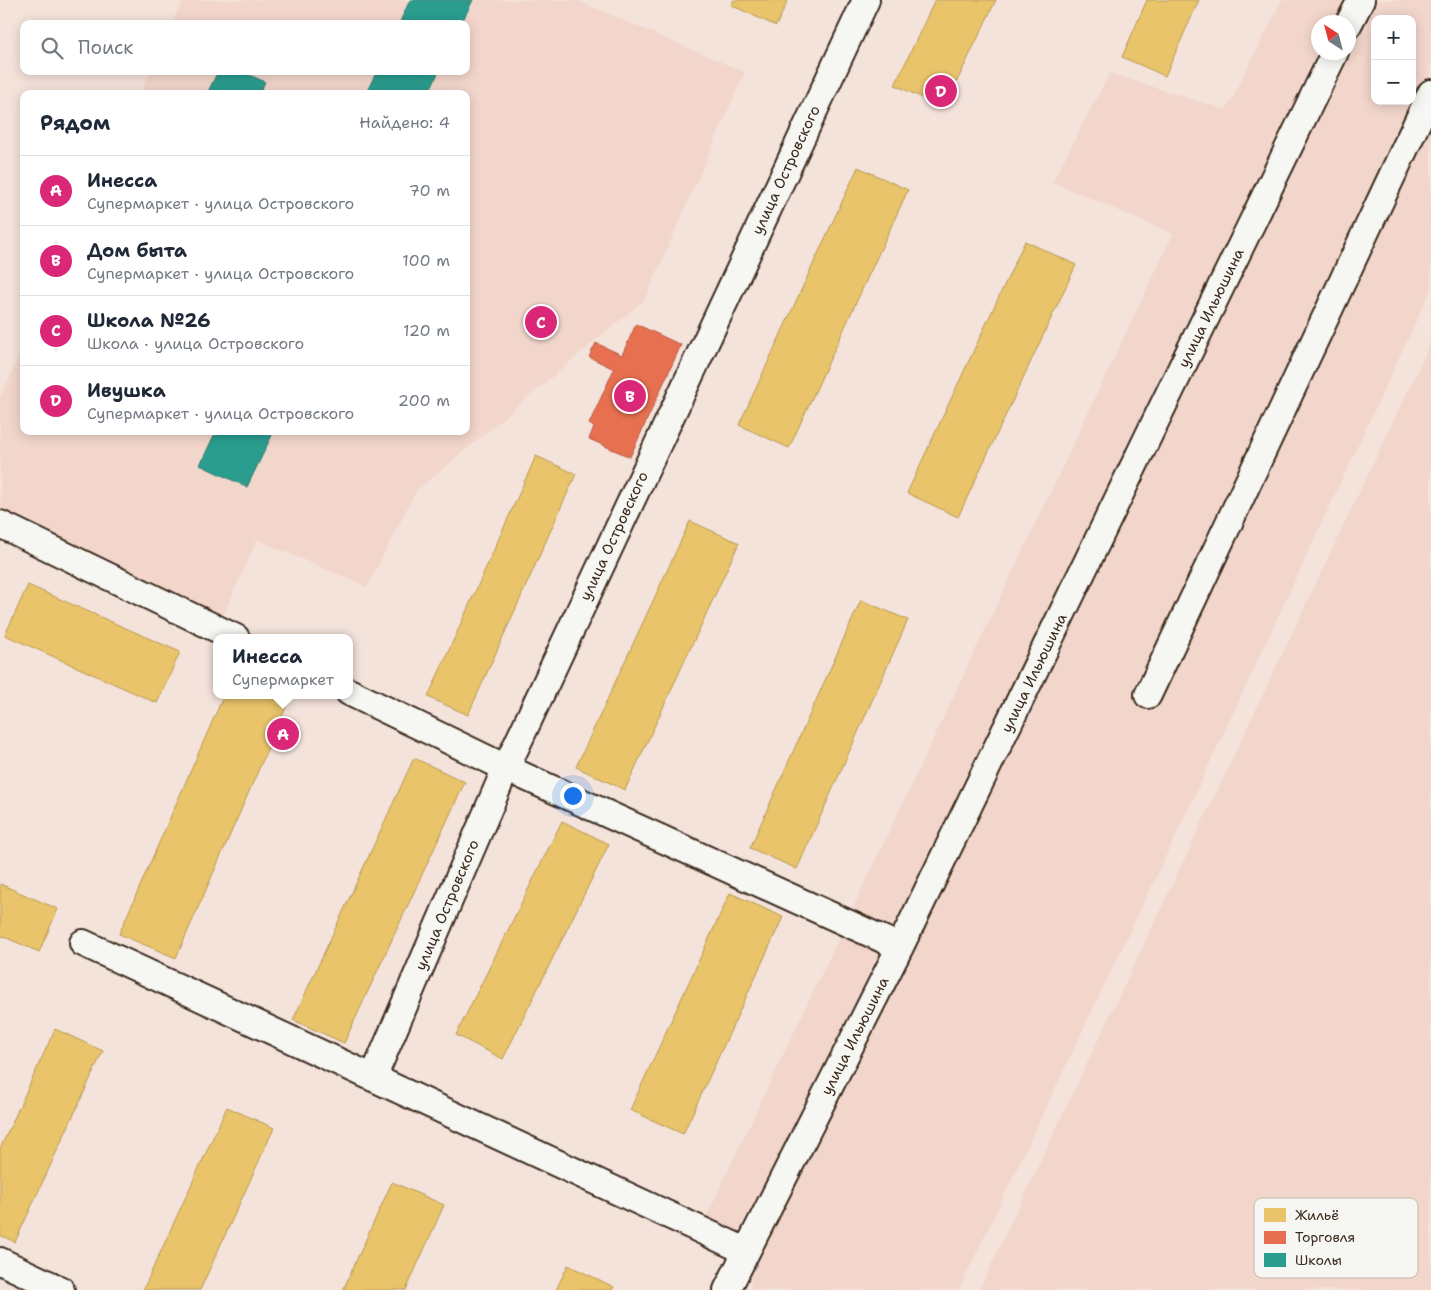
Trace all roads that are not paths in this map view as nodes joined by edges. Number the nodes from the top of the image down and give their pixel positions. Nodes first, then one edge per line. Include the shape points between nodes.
1 (866, 0) edge
2 (1361, 0) edge
3 (1353, 15) edge
4 (1331, 60) edge
5 (1431, 93) edge
6 (0, 524) edge
7 (228, 634) edge
8 (353, 694) edge
9 (1148, 695) dead end
10 (506, 768) junction
11 (83, 943) dead end
12 (900, 947) junction
13 (373, 1078) junction
14 (746, 1251) junction
15 (0, 1261) edge
16 (61, 1290) edge
17 (727, 1290) edge

1 - 10 street, улица Островского
2 - 3 street
4 - 12 street, улица Ильюшина
5 - 9 street
6 - 7 street
8 - 10 street
10 - 12 street
10 - 13 street, улица Островского
11 - 13 street
12 - 14 street, улица Ильюшина
13 - 14 street
14 - 17 street, улица Ильюшина
15 - 16 street

